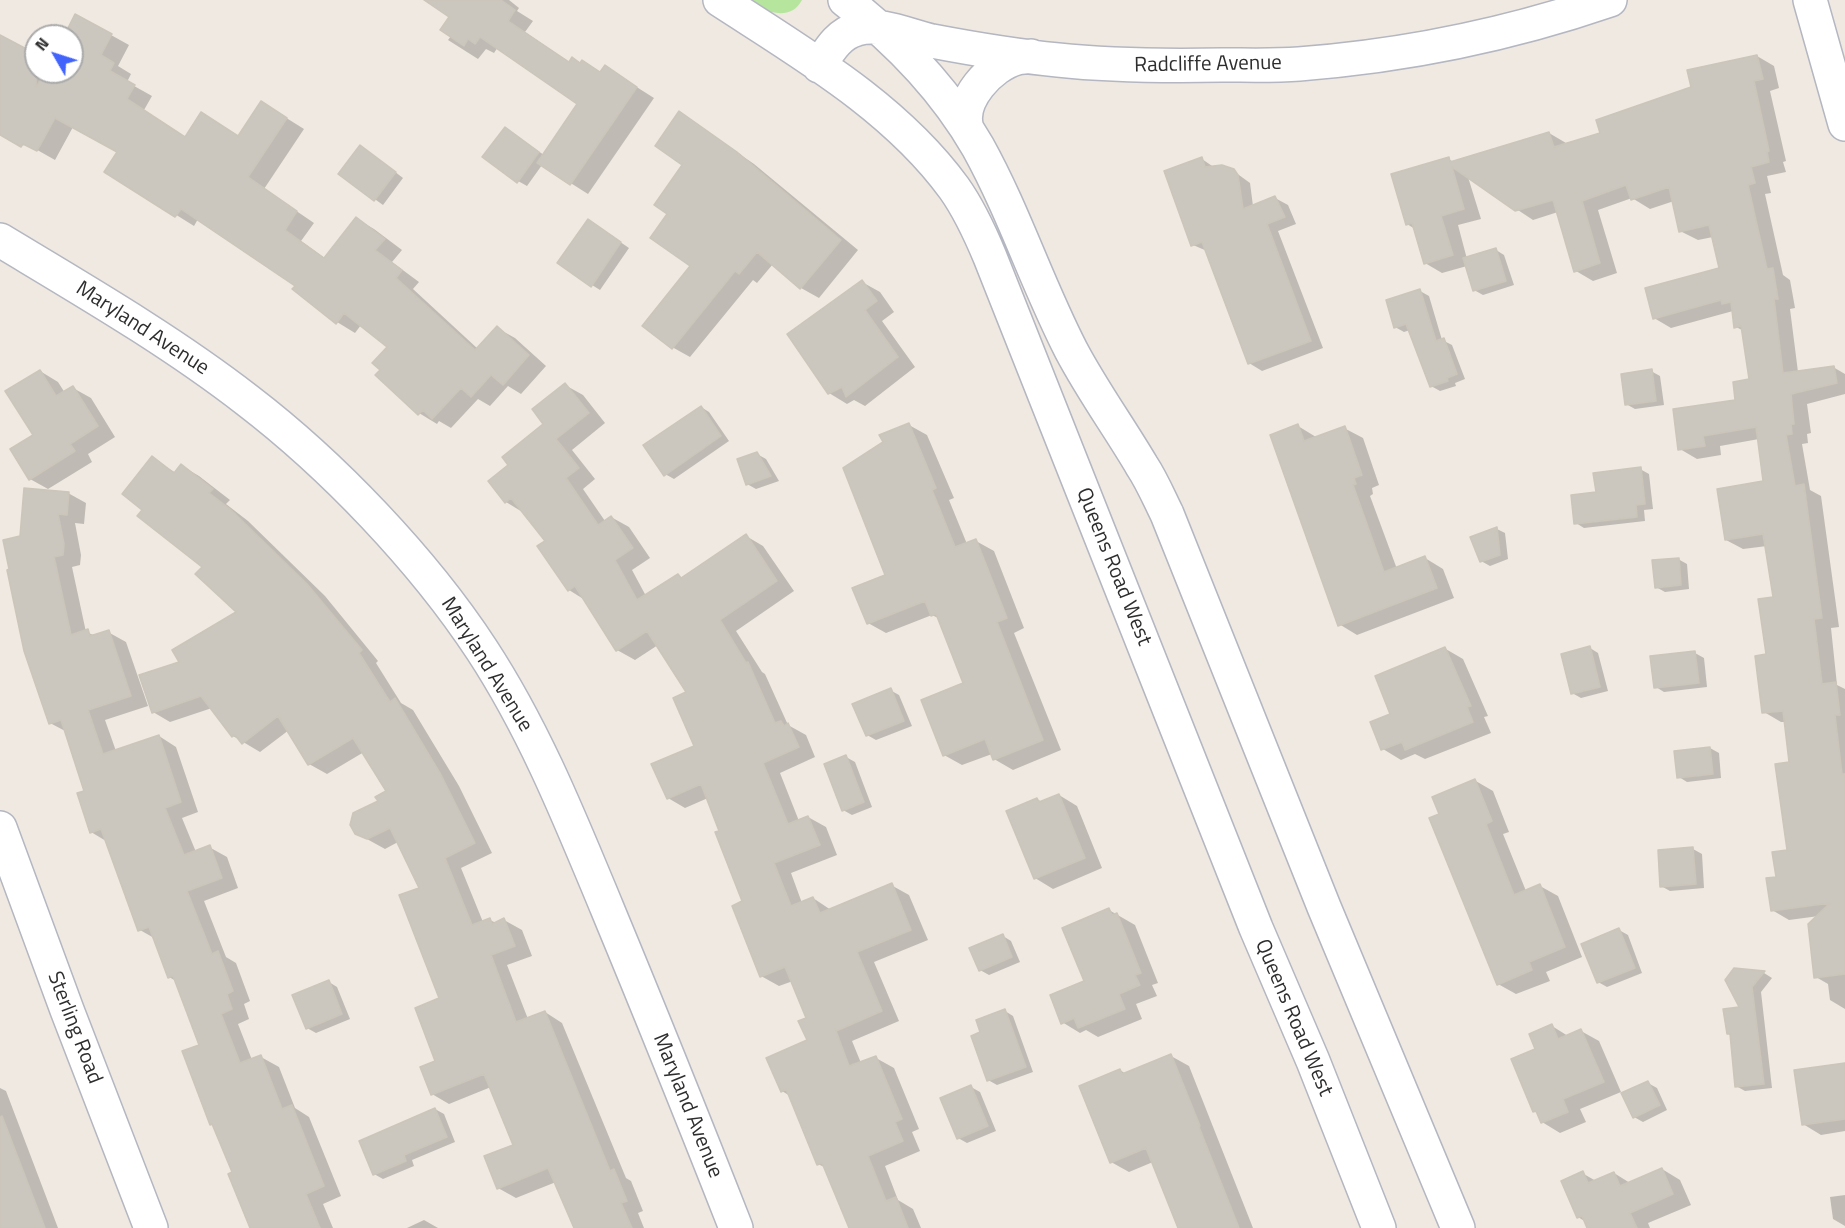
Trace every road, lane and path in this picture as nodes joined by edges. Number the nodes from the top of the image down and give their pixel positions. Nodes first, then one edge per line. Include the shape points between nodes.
1 (720, 0) edge
2 (845, 0) edge
3 (1610, 0) edge
4 (1810, 0) edge
5 (878, 28) junction
6 (1031, 56) junction
7 (819, 66) junction
8 (1845, 124) edge
9 (967, 129) junction
10 (0, 240) edge
11 (0, 828) edge
12 (152, 1228) edge
13 (736, 1228) edge
14 (1379, 1228) edge
15 (1458, 1228) edge

1 - 7 street, Queens Road West
2 - 5 street
3 - 6 street, Radcliffe Avenue via 1548,20 1455,41 1339,60 1135,66
4 - 8 street
5 - 6 street, Radcliffe Avenue
5 - 7 street, Radcliffe Avenue via 846,33
5 - 9 street via 927,77
6 - 9 street via 1009,61 987,77 969,102 964,121
7 - 14 street, Queens Road West via 879,110 920,149 953,187 980,233
9 - 15 street via 988,166 1086,379 1143,467 1167,514
10 - 13 street, Maryland Avenue via 129,319 247,400 353,496 420,568 458,616 498,675 558,789
11 - 12 street, Sterling Road

